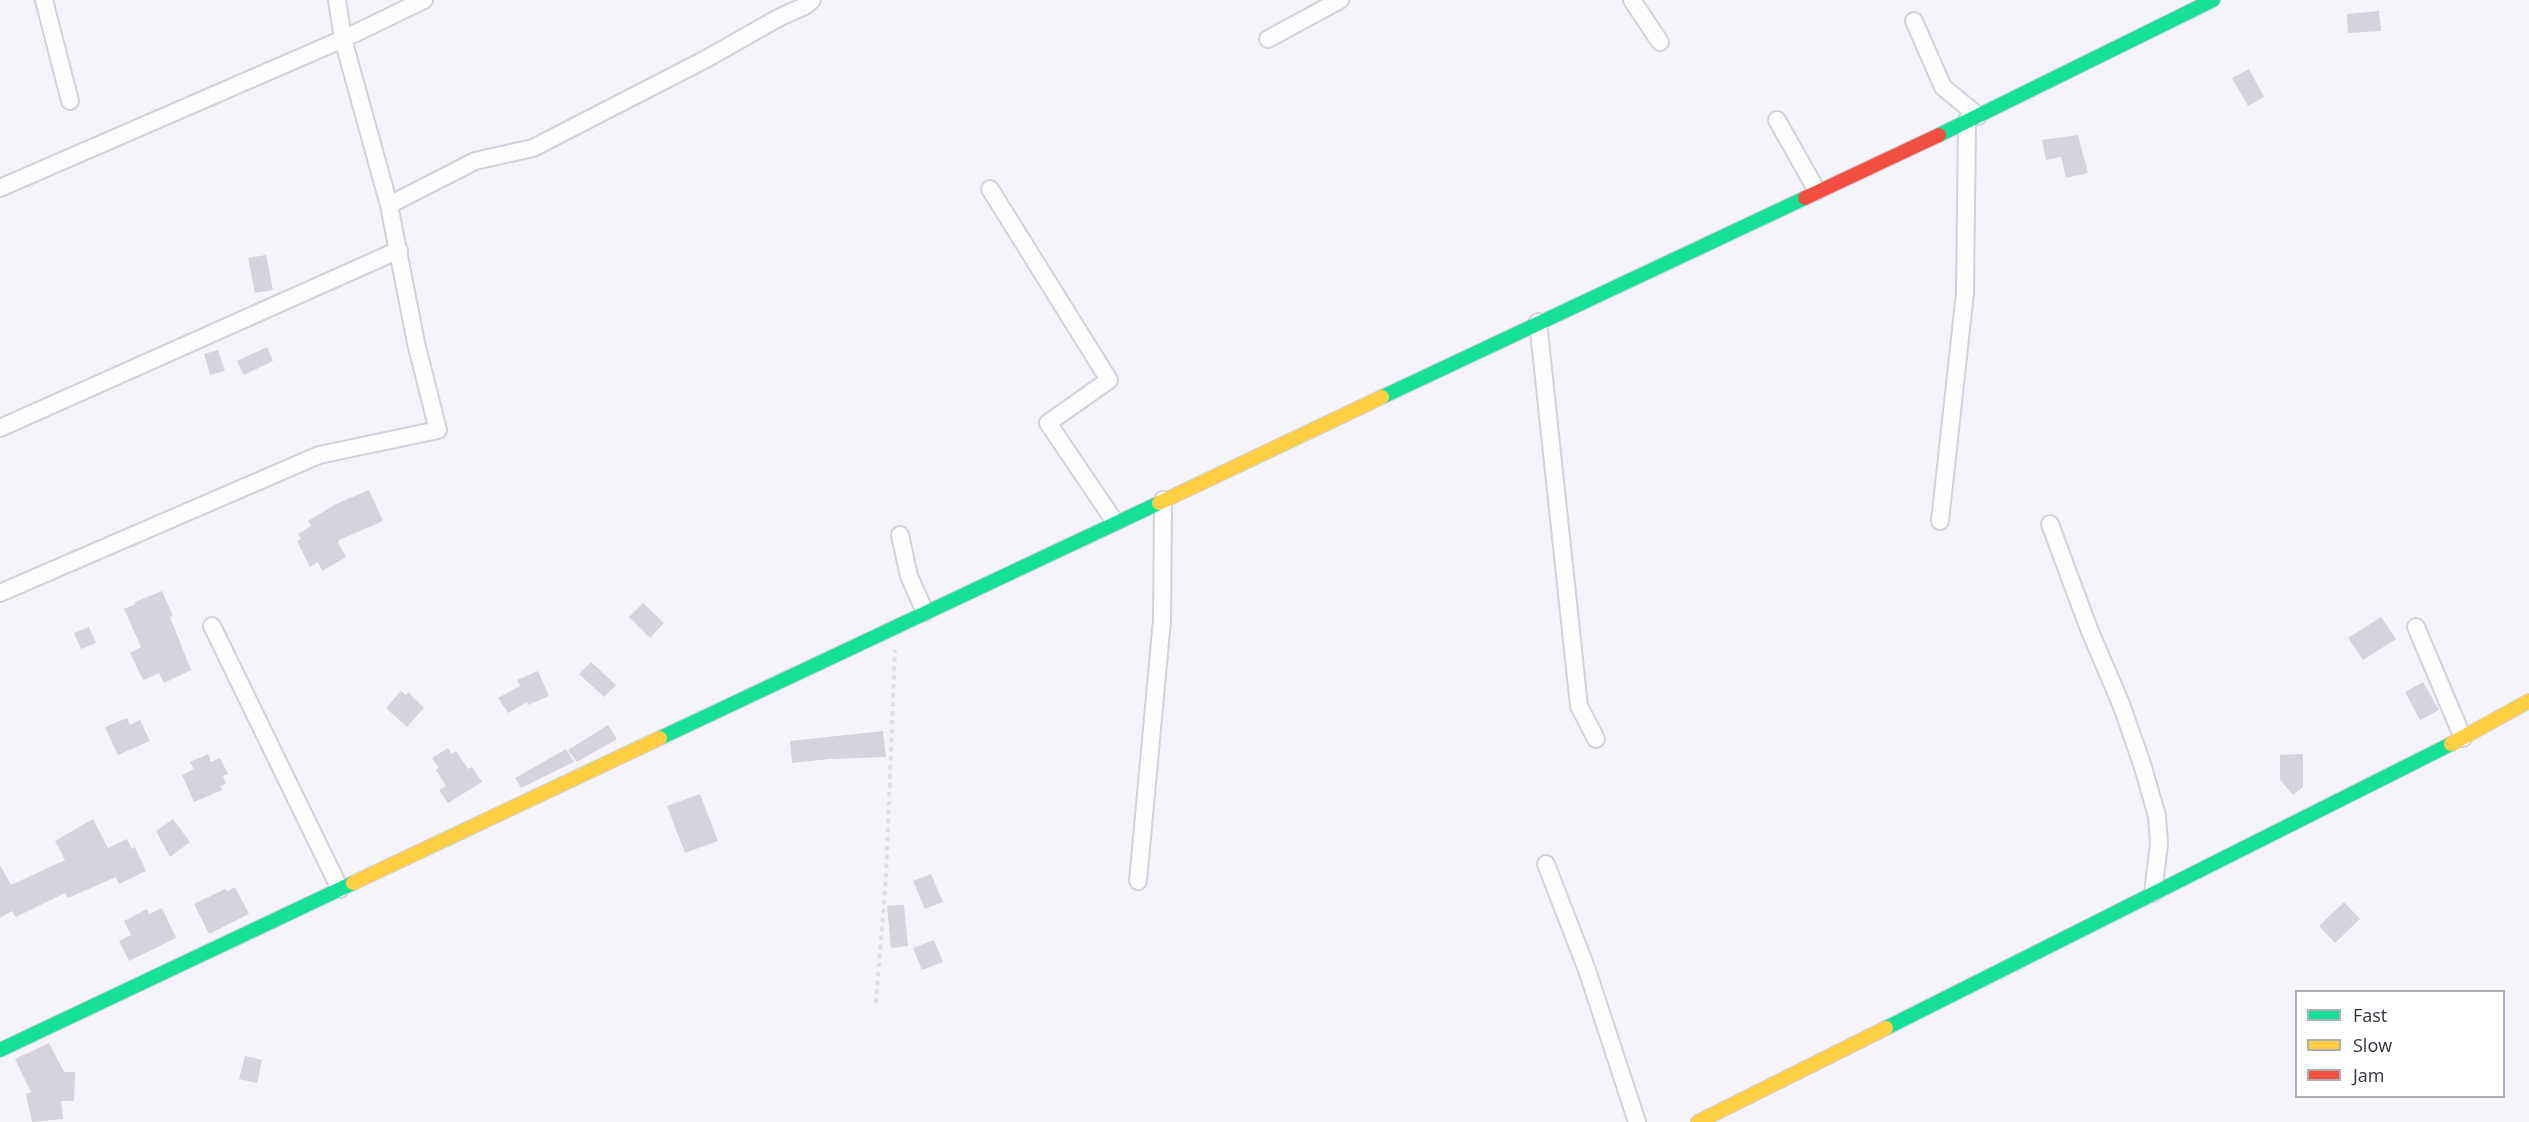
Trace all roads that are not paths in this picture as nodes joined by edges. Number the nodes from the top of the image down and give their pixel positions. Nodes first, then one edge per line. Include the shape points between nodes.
1 (44, 0) edge
2 (337, 0) edge
3 (424, 0) edge
4 (813, 0) edge
5 (1340, 0) edge
6 (1632, 0) edge
7 (2213, 0) edge
8 (1914, 21) dead end
9 (343, 39) junction
10 (1268, 39) dead end
11 (1660, 42) dead end
12 (70, 101) dead end
13 (1972, 118) junction
14 (1777, 120) dead end
15 (0, 188) edge
16 (990, 189) dead end
17 (1817, 191) junction
18 (389, 205) junction
19 (399, 250) junction
20 (1538, 322) junction
21 (0, 428) edge
22 (1163, 500) junction
23 (1940, 521) dead end
24 (1115, 522) junction
25 (2050, 524) dead end
26 (900, 534) dead end
27 (0, 593) edge
28 (925, 612) junction
29 (212, 626) dead end
30 (2416, 627) dead end
31 (2529, 701) edge
32 (2463, 738) junction
33 (1596, 739) dead end
34 (1546, 864) dead end
35 (1138, 881) dead end
36 (340, 889) junction
37 (2153, 893) junction
38 (0, 1050) edge
39 (1638, 1122) edge
40 (1698, 1122) edge

1 - 12 street
2 - 9 street
3 - 9 street
4 - 18 street via 533,148 475,161
5 - 10 street
6 - 11 street
7 - 13 street
8 - 13 street via 1943,87
9 - 15 street
9 - 18 street
13 - 17 street
13 - 23 street via 1965,293
14 - 17 street
16 - 24 street via 1109,380 1048,423
17 - 20 street
18 - 19 street
19 - 21 street
19 - 27 street via 416,344 438,430 319,455
20 - 22 street
20 - 33 street via 1579,706
22 - 24 street
22 - 35 street via 1162,620
24 - 28 street
25 - 37 street via 2121,704 2154,806 2159,844
26 - 28 street via 909,576
28 - 36 street
29 - 36 street
30 - 32 street
31 - 32 street
32 - 37 street
34 - 39 street via 1587,970
36 - 38 street
37 - 40 street

